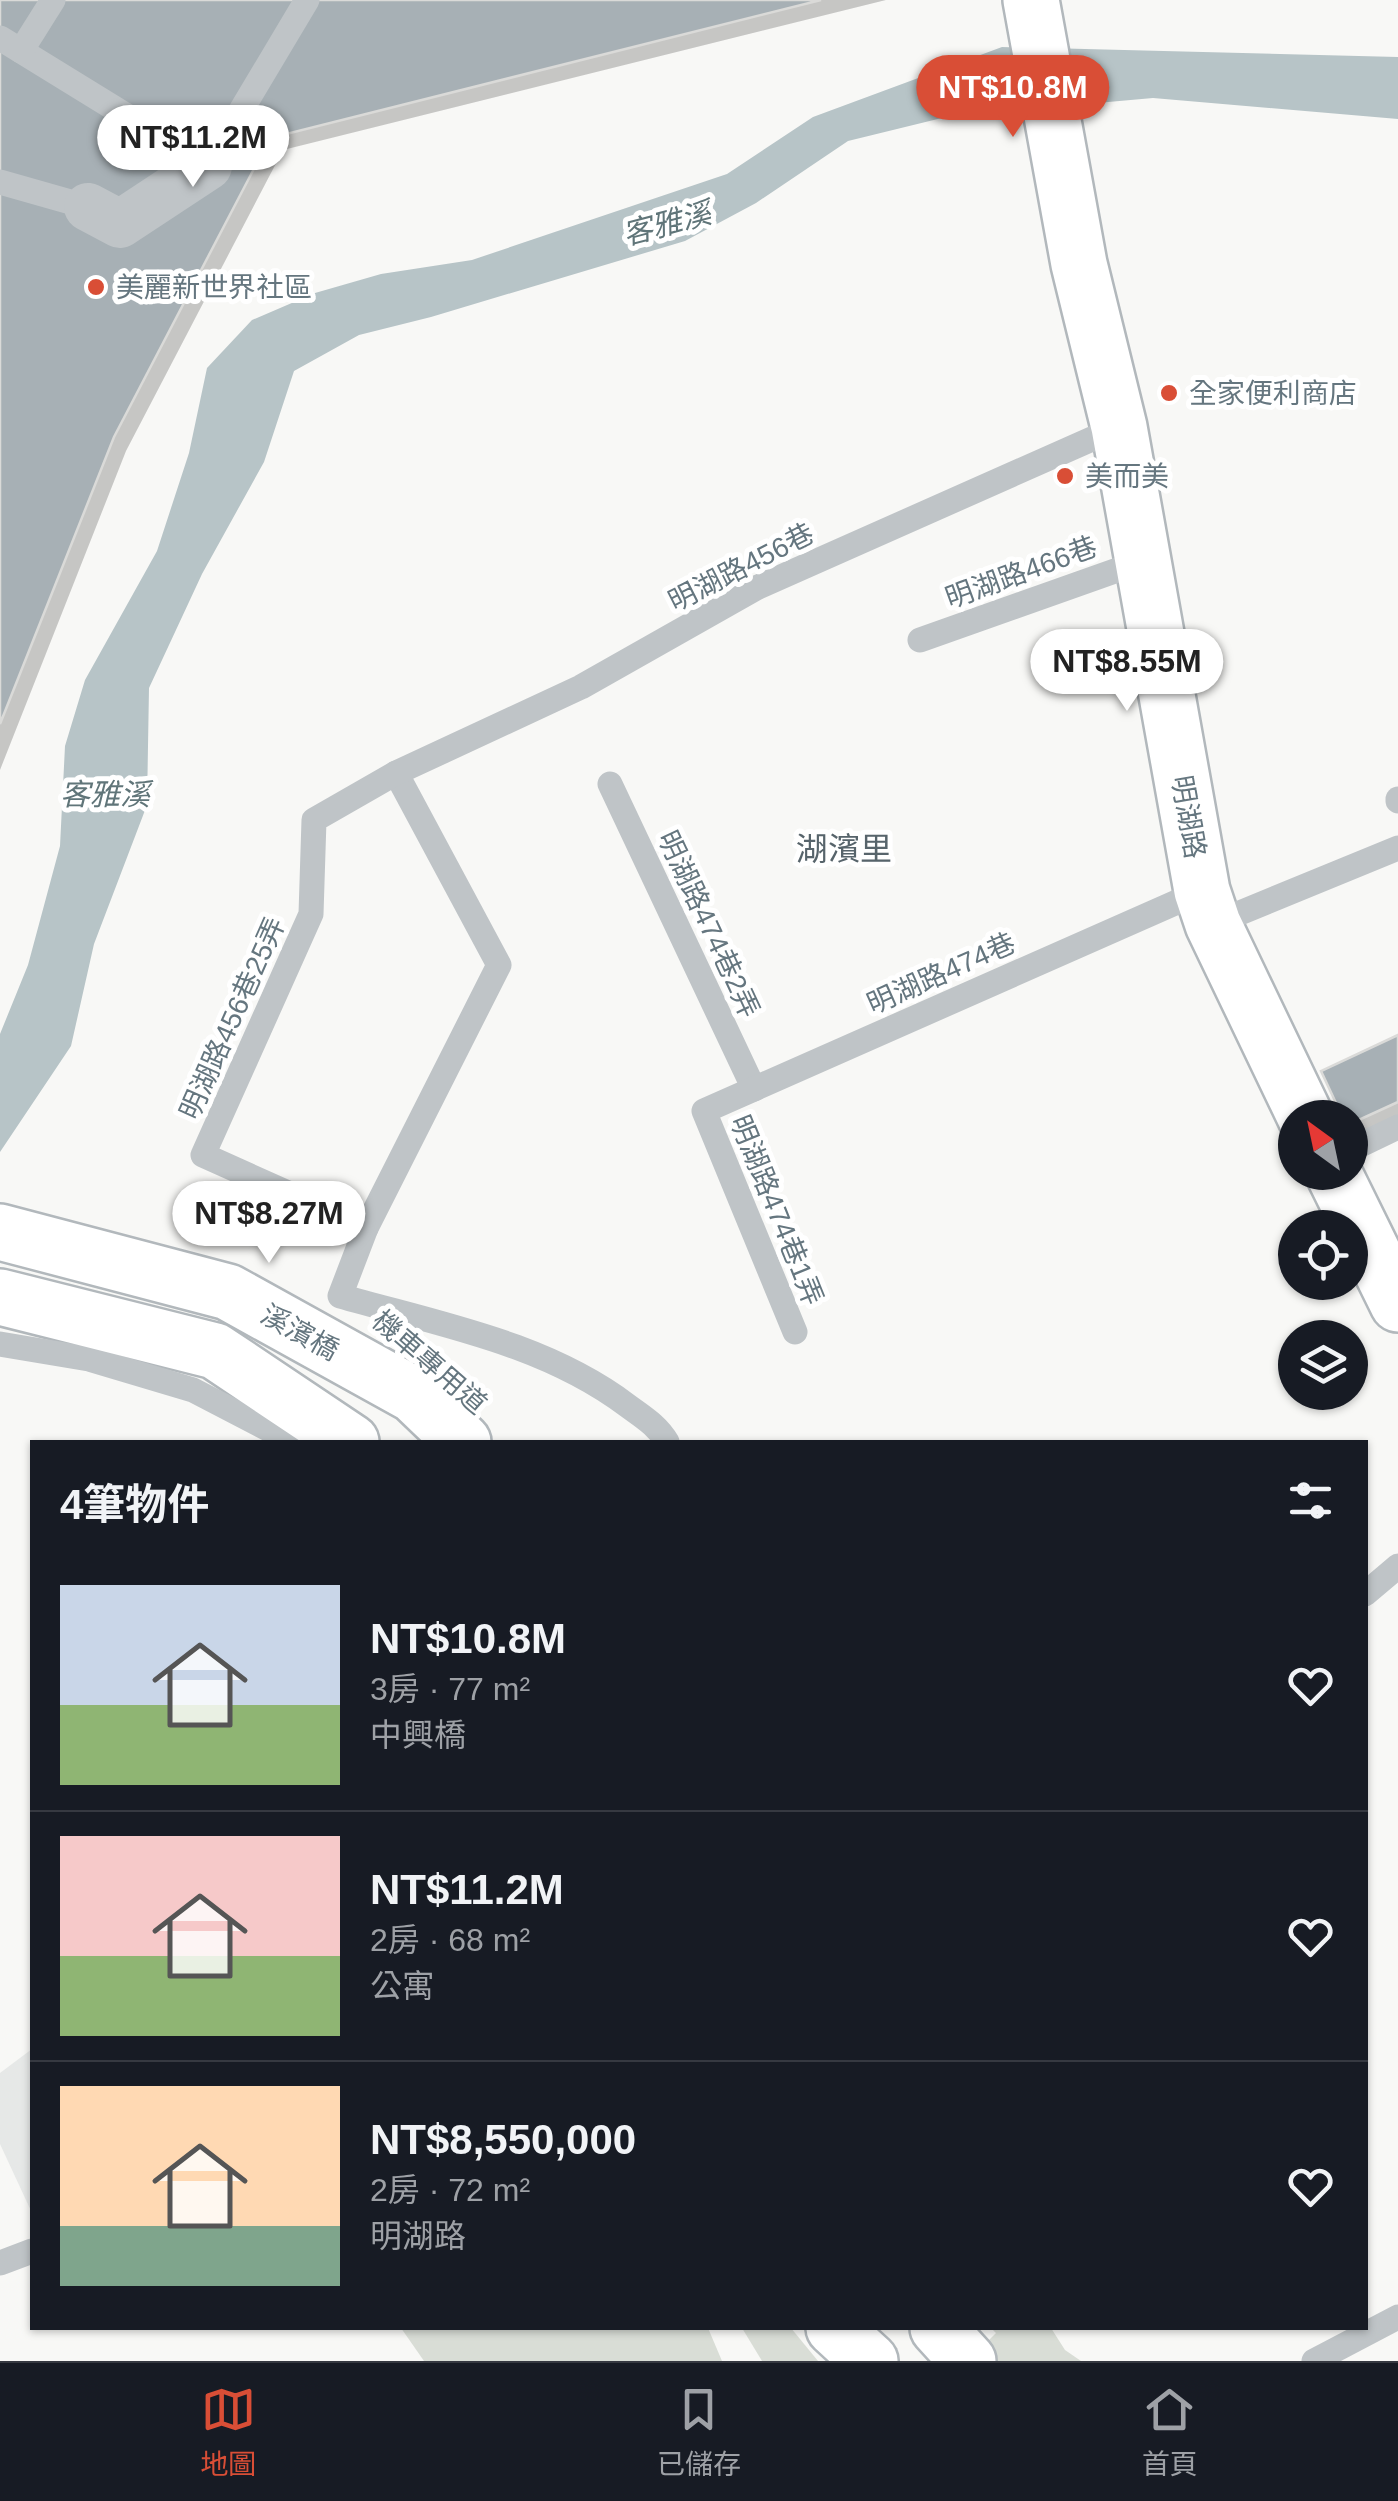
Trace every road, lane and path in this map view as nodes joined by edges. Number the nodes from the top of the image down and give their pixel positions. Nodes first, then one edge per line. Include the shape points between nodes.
1 (53, 0) edge
2 (306, 0) edge
3 (1031, 0) edge
4 (10, 45) edge
5 (208, 166) junction
6 (0, 182) edge
7 (88, 207) joint
8 (1119, 427) junction
9 (1143, 561) junction
10 (920, 640) dead end
11 (396, 773) junction
12 (610, 784) dead end
13 (1398, 848) edge
14 (1208, 908) junction
15 (754, 1089) junction
16 (1298, 1100) edge
17 (704, 1110) joint
18 (1398, 1128) edge
19 (1368, 1142) edge
20 (1341, 1190) edge
21 (366, 1228) junction
22 (0, 1229) edge
23 (0, 1297) edge
24 (1398, 1304) edge
25 (795, 1332) dead end
26 (0, 1344) edge
27 (289, 1440) edge
28 (348, 1440) edge
29 (461, 1440) edge
30 (474, 1440) edge
31 (666, 1440) edge
32 (1398, 1566) edge
33 (1368, 1591) edge
34 (30, 2252) edge
35 (0, 2263) edge
36 (1398, 2317) edge
37 (812, 2330) edge
38 (836, 2330) edge
39 (941, 2330) edge
40 (967, 2330) edge
41 (982, 2359) edge
42 (841, 2361) edge
43 (870, 2361) edge
44 (1314, 2361) edge

1 - 4 lane
2 - 5 lane
3 - 8 main road, 明湖路 via 1079,264
4 - 5 lane
5 - 7 street via 120,224
6 - 7 lane
8 - 9 main road, 明湖路
8 - 11 lane, 明湖路456巷 via 756,588 581,687
9 - 10 lane, 明湖路466巷
9 - 14 main road, 明湖路
11 - 21 lane via 499,965
11 - 21 lane, 明湖路456巷25弄 via 314,820 311,914 203,1155
12 - 15 lane, 明湖路474巷2弄
13 - 14 lane, 明湖路474巷
14 - 15 lane, 明湖路474巷
14 - 16 main road, 明湖路
15 - 17 lane, 明湖路474巷
17 - 25 lane, 明湖路474巷1弄
18 - 19 lane
20 - 24 main road
21 - 31 lane via 340,1296 540,1354 602,1386
22 - 29 main road, 溪濱橋 via 228,1292 414,1395
22 - 30 lane, 機車專用道 via 112,1243 344,1328
23 - 28 main road via 214,1351
26 - 27 lane via 90,1359 193,1390
32 - 33 lane
34 - 35 lane
36 - 44 lane
37 - 42 lane
38 - 43 main road
39 - 41 main road
40 - 41 lane

